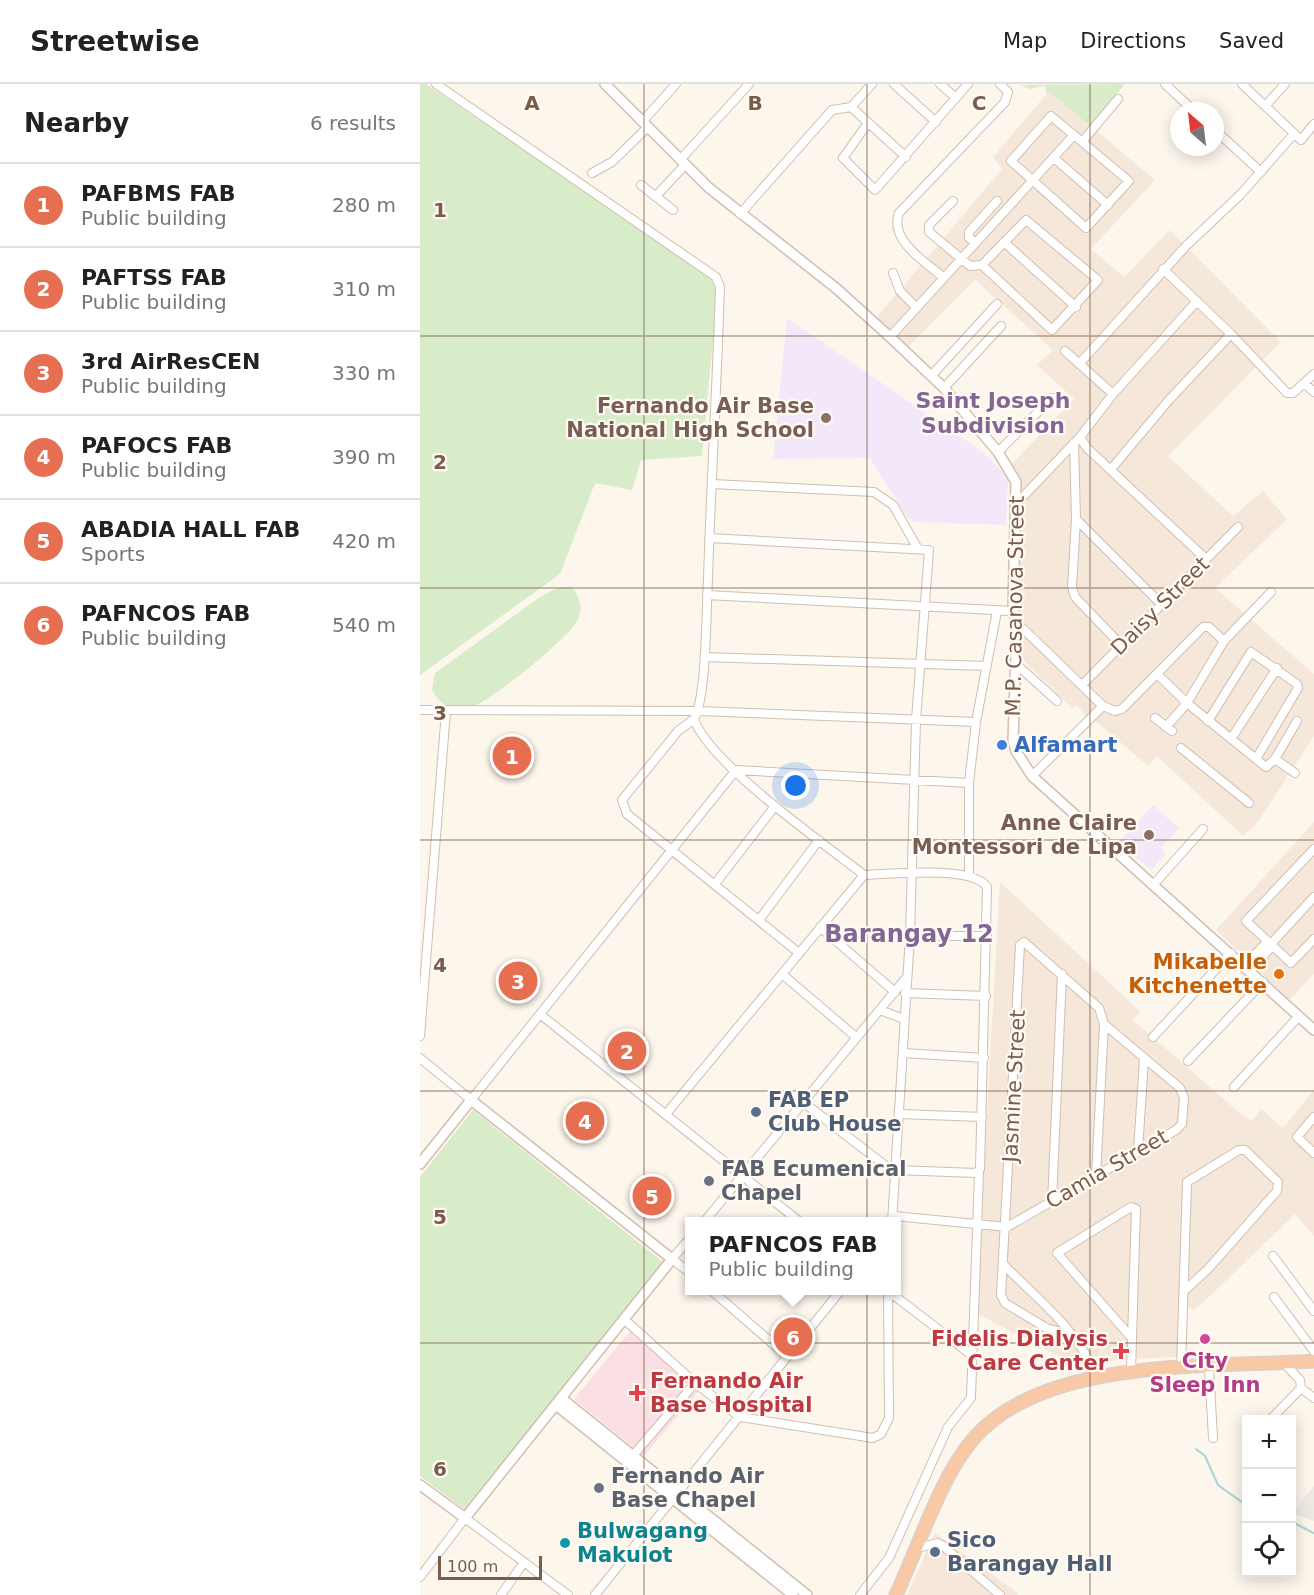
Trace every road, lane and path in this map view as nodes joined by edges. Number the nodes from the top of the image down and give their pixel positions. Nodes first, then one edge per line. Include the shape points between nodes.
1 (436, 84) edge
2 (605, 84) edge
3 (676, 84) edge
4 (749, 84) edge
5 (872, 84) edge
6 (894, 84) edge
7 (940, 84) edge
8 (968, 84) edge
9 (1000, 84) edge
10 (1165, 84) edge
11 (1242, 84) edge
12 (1285, 84) edge
13 (956, 98) junction
14 (1118, 99) dead end
15 (1184, 102) edge
16 (851, 106) junction
17 (1265, 106) junction
18 (936, 122) junction
19 (868, 123) junction
20 (645, 124) junction
21 (1314, 124) edge
22 (1074, 135) junction
23 (1293, 135) junction
24 (1224, 138) edge
25 (1082, 142) junction
26 (906, 157) junction
27 (1054, 158) junction
28 (682, 163) junction
29 (1261, 172) junction
30 (592, 173) dead end
31 (1033, 180) junction
32 (641, 185) dead end
33 (656, 196) junction
34 (953, 201) dead end
35 (997, 201) dead end
36 (1108, 205) junction
37 (673, 210) dead end
38 (740, 214) junction
39 (975, 242) junction
40 (1004, 242) junction
41 (958, 260) junction
42 (982, 265) junction
43 (1163, 269) junction
44 (893, 273) dead end
45 (943, 277) junction
46 (1197, 301) junction
47 (997, 304) dead end
48 (1076, 306) junction
49 (916, 307) junction
50 (1001, 326) dead end
51 (1231, 334) junction
52 (890, 337) junction
53 (1065, 351) dead end
54 (1078, 364) junction
55 (1314, 374) edge
56 (931, 376) junction
57 (1304, 383) junction
58 (944, 388) junction
59 (1314, 392) edge
60 (1113, 394) junction
61 (1052, 398) dead end
62 (1077, 440) junction
63 (998, 452) junction
64 (1112, 468) junction
65 (713, 484) junction
66 (1016, 504) junction
67 (1076, 519) junction
68 (1238, 527) dead end
69 (709, 538) junction
70 (918, 549) junction
71 (1206, 559) junction
72 (1270, 592) dead end
73 (707, 595) junction
74 (1161, 604) junction
75 (924, 608) junction
76 (997, 611) junction
77 (1013, 611) junction
78 (1017, 623) junction
79 (1224, 641) junction
80 (1122, 645) junction
81 (704, 657) junction
82 (1015, 663) junction
83 (920, 664) junction
84 (986, 666) junction
85 (1277, 668) junction
86 (1156, 674) junction
87 (1082, 685) junction
88 (1057, 701) dead end
89 (1187, 703) junction
90 (1103, 706) junction
91 (420, 710) edge
92 (446, 711) junction
93 (699, 711) junction
94 (1155, 718) dead end
95 (694, 719) junction
96 (916, 720) junction
97 (1208, 721) junction
98 (1297, 721) dead end
99 (976, 722) junction
100 (1232, 739) junction
101 (1181, 748) dead end
102 (1256, 759) junction
103 (1275, 759) junction
104 (736, 770) junction
105 (1295, 773) dead end
106 (1032, 776) junction
107 (913, 779) junction
108 (969, 783) junction
109 (1249, 802) dead end
110 (775, 806) junction
111 (1203, 830) dead end
112 (819, 840) junction
113 (673, 849) junction
114 (1314, 849) edge
115 (911, 873) junction
116 (864, 875) junction
117 (969, 876) junction
118 (715, 884) junction
119 (1154, 884) junction
120 (1314, 897) edge
121 (759, 920) junction
122 (820, 927) junction
123 (910, 936) junction
124 (987, 936) junction
125 (1314, 939) edge
126 (1270, 944) junction
127 (1020, 945) joint
128 (799, 953) junction
129 (1231, 953) junction
130 (1247, 968) junction
131 (782, 974) junction
132 (1062, 974) junction
133 (906, 978) junction
134 (1263, 982) junction
135 (895, 992) junction
136 (905, 993) junction
137 (986, 996) junction
138 (880, 1010) junction
139 (541, 1015) junction
140 (1299, 1016) junction
141 (904, 1019) junction
142 (1104, 1024) junction
143 (1314, 1030) edge
144 (420, 1036) edge
145 (856, 1037) junction
146 (1153, 1037) dead end
147 (904, 1053) junction
148 (420, 1058) edge
149 (984, 1058) junction
150 (1144, 1058) junction
151 (1188, 1061) dead end
152 (1234, 1087) dead end
153 (471, 1100) junction
154 (803, 1102) junction
155 (666, 1113) junction
156 (900, 1114) junction
157 (982, 1117) junction
158 (1314, 1117) edge
159 (1138, 1151) junction
160 (1314, 1154) edge
161 (420, 1164) edge
162 (896, 1172) junction
163 (979, 1172) junction
164 (743, 1174) junction
165 (1096, 1175) junction
166 (1052, 1201) junction
167 (707, 1217) edge
168 (795, 1217) edge
169 (893, 1217) edge
170 (901, 1220) edge
171 (978, 1225) junction
172 (1007, 1227) junction
173 (685, 1244) edge
174 (1273, 1256) dead end
175 (672, 1259) junction
176 (1004, 1265) junction
177 (685, 1269) edge
178 (1184, 1291) junction
179 (717, 1295) edge
180 (837, 1295) edge
181 (888, 1295) edge
182 (893, 1295) edge
183 (1274, 1297) dead end
184 (1314, 1311) edge
185 (625, 1320) junction
186 (1071, 1334) junction
187 (1130, 1336) junction
188 (1314, 1351) edge
189 (787, 1356) junction
190 (973, 1356) junction
191 (1314, 1361) edge
192 (1284, 1363) junction
193 (1209, 1367) junction
194 (1181, 1369) junction
195 (1131, 1371) junction
196 (1095, 1376) junction
197 (695, 1383) junction
198 (1301, 1388) junction
199 (1314, 1398) edge
200 (559, 1401) junction
201 (1274, 1415) edge
202 (740, 1417) junction
203 (1213, 1438) dead end
204 (630, 1459) junction
205 (420, 1485) edge
206 (675, 1494) junction
207 (465, 1518) junction
208 (917, 1548) junction
209 (756, 1560) junction
210 (524, 1562) junction
211 (420, 1577) edge
212 (501, 1595) edge
213 (568, 1595) edge
214 (595, 1595) edge
215 (793, 1595) edge
216 (807, 1595) edge
217 (860, 1595) edge
218 (896, 1595) edge
219 (1000, 1595) edge

1 - 65 street via 716,278 720,287
2 - 20 street, M.P. Casanova Street
3 - 20 street
4 - 28 street
5 - 16 street
6 - 18 street
7 - 13 street
8 - 13 street
9 - 45 street via 1008,92 1005,102 897,218 905,244
10 - 15 street
11 - 17 street
12 - 17 street
13 - 18 street
14 - 25 street
16 - 19 street
16 - 38 street via 832,110
17 - 23 street
18 - 26 street
19 - 26 street
19 - 26 street via 843,158 849,167 875,190
20 - 28 street, M.P. Casanova Street
20 - 30 street via 612,162
21 - 23 street via 1301,140
22 - 25 street
22 - 27 street
22 - 31 street via 1051,116 1011,161
23 - 29 street
24 - 29 street
25 - 36 street via 1129,181
27 - 31 street
27 - 36 street
28 - 33 street
28 - 38 street, M.P. Casanova Street
29 - 43 street
31 - 36 street via 1086,228
31 - 39 street
32 - 33 street
33 - 37 street
34 - 41 street via 928,228
35 - 39 street via 969,231 969,238
38 - 52 street, M.P. Casanova Street via 837,289
39 - 41 street
40 - 42 street
40 - 48 street
40 - 48 street via 1026,220 1097,278 1098,282
41 - 42 street via 973,268
41 - 45 street
42 - 48 street via 1052,330
43 - 46 street
43 - 54 street
44 - 49 street via 900,291
45 - 49 street
46 - 51 street
46 - 60 street
47 - 56 street
49 - 52 street
50 - 58 street
51 - 57 street via 1287,393 1293,393
51 - 64 street
52 - 56 street, M.P. Casanova Street
53 - 54 street
54 - 60 street
55 - 57 street
56 - 58 street, M.P. Casanova Street
57 - 59 street
58 - 63 street, M.P. Casanova Street
60 - 62 street
61 - 63 street
62 - 64 street
62 - 66 street
62 - 67 street
63 - 66 street, M.P. Casanova Street via 1016,482
64 - 71 street
65 - 69 street
65 - 70 street via 874,492 893,505
66 - 77 street, M.P. Casanova Street
67 - 74 street
67 - 80 street via 1072,587 1075,597
68 - 71 street, Daisy Street
69 - 70 street
69 - 73 street
70 - 75 street via 929,550
71 - 74 street, Daisy Street
72 - 79 street
73 - 75 street
73 - 81 street
74 - 80 street, Daisy Street
75 - 76 street
75 - 83 street
76 - 77 street
76 - 84 street
77 - 78 street, M.P. Casanova Street
78 - 82 street, M.P. Casanova Street
78 - 87 street
79 - 86 street via 1209,627 1203,627
79 - 89 street
80 - 87 street, Daisy Street
81 - 83 street
81 - 93 street
82 - 88 street
82 - 106 street, M.P. Casanova Street via 1013,741
83 - 84 street
83 - 96 street
84 - 99 street
85 - 97 street via 1251,652
85 - 100 street
85 - 102 street via 1298,686
86 - 89 street
86 - 90 street via 1122,710
87 - 90 street
89 - 94 street via 1169,729
89 - 97 street
90 - 106 street
91 - 92 street
92 - 93 street
92 - 144 street
93 - 95 street
93 - 96 street
95 - 104 street via 704,740
95 - 113 street via 678,731 622,800 627,814
96 - 99 street
96 - 107 street
97 - 100 street
98 - 103 street
99 - 108 street
100 - 102 street
101 - 109 street
102 - 103 street via 1266,767
103 - 105 street
104 - 107 street
104 - 110 street
104 - 113 street
106 - 119 street, M.P. Casanova Street
107 - 108 street
107 - 115 street
108 - 117 street
110 - 112 street
110 - 118 street
111 - 119 street
112 - 116 street
112 - 121 street
113 - 118 street
113 - 139 street
114 - 126 street via 1246,921
115 - 116 street
115 - 117 street
115 - 123 street
116 - 122 street
117 - 124 street via 987,887
118 - 121 street
119 - 129 street, M.P. Casanova Street
120 - 126 street
121 - 128 street
122 - 128 street
122 - 135 street
123 - 124 street
123 - 133 street
124 - 137 street
125 - 126 street via 1291,963
126 - 130 street
127 - 132 street, Camia Street via 1027,942
127 - 172 street, Jasmine Street
128 - 131 street
129 - 130 street, M.P. Casanova Street
129 - 146 street
130 - 134 street, M.P. Casanova Street
131 - 145 street
131 - 155 street
132 - 142 street, Camia Street via 1098,1008
132 - 166 street
133 - 135 street
133 - 136 street
134 - 140 street, M.P. Casanova Street
134 - 151 street
135 - 138 street
136 - 137 street
136 - 141 street
137 - 149 street
138 - 141 street
138 - 145 street
139 - 153 street
139 - 155 street
140 - 143 street, M.P. Casanova Street
140 - 152 street
141 - 147 street
142 - 150 street, Camia Street
142 - 165 street
145 - 154 street
147 - 149 street
147 - 156 street
148 - 153 street
149 - 157 street
150 - 159 street
150 - 159 street, Camia Street via 1180,1088 1184,1116 1176,1130
153 - 161 street
153 - 175 street
154 - 162 street
154 - 164 street
155 - 164 street
156 - 157 street
156 - 162 street
157 - 163 street
158 - 160 street via 1297,1137
159 - 165 street, Camia Street
162 - 163 street
162 - 169 street
163 - 171 street
164 - 167 street
164 - 168 street
165 - 166 street, Camia Street
166 - 172 street, Camia Street
170 - 171 street
171 - 172 street
171 - 190 street
172 - 176 street, Jasmine Street
173 - 175 street
174 - 184 street
175 - 177 street
175 - 185 street
176 - 186 street
176 - 186 street, Jasmine Street via 1001,1295 1005,1303 1048,1329
178 - 178 street via 1187,1182 1245,1150 1278,1182 1277,1191
178 - 194 street
179 - 189 street
180 - 189 street
181 - 202 street via 890,1418 881,1434 873,1438
182 - 190 street
183 - 188 street
185 - 197 street
185 - 200 street
186 - 196 street via 1089,1359
187 - 187 street via 1057,1252 1131,1207 1136,1209
187 - 195 street
189 - 202 street
190 - 217 street via 972,1398 948,1427 888,1558
191 - 192 highway
192 - 193 highway
192 - 198 street via 1300,1380
193 - 194 highway
193 - 203 street
194 - 195 highway
195 - 196 highway
196 - 208 highway via 1022,1403 987,1425 960,1460
197 - 202 street
197 - 204 street
198 - 199 street
198 - 201 street
200 - 204 street
200 - 207 street
202 - 206 street
204 - 206 street
205 - 207 street
206 - 209 street
206 - 214 street
207 - 210 street
207 - 211 street
208 - 218 highway
208 - 219 street via 943,1546
209 - 215 street
209 - 216 street
210 - 212 street
210 - 213 street

